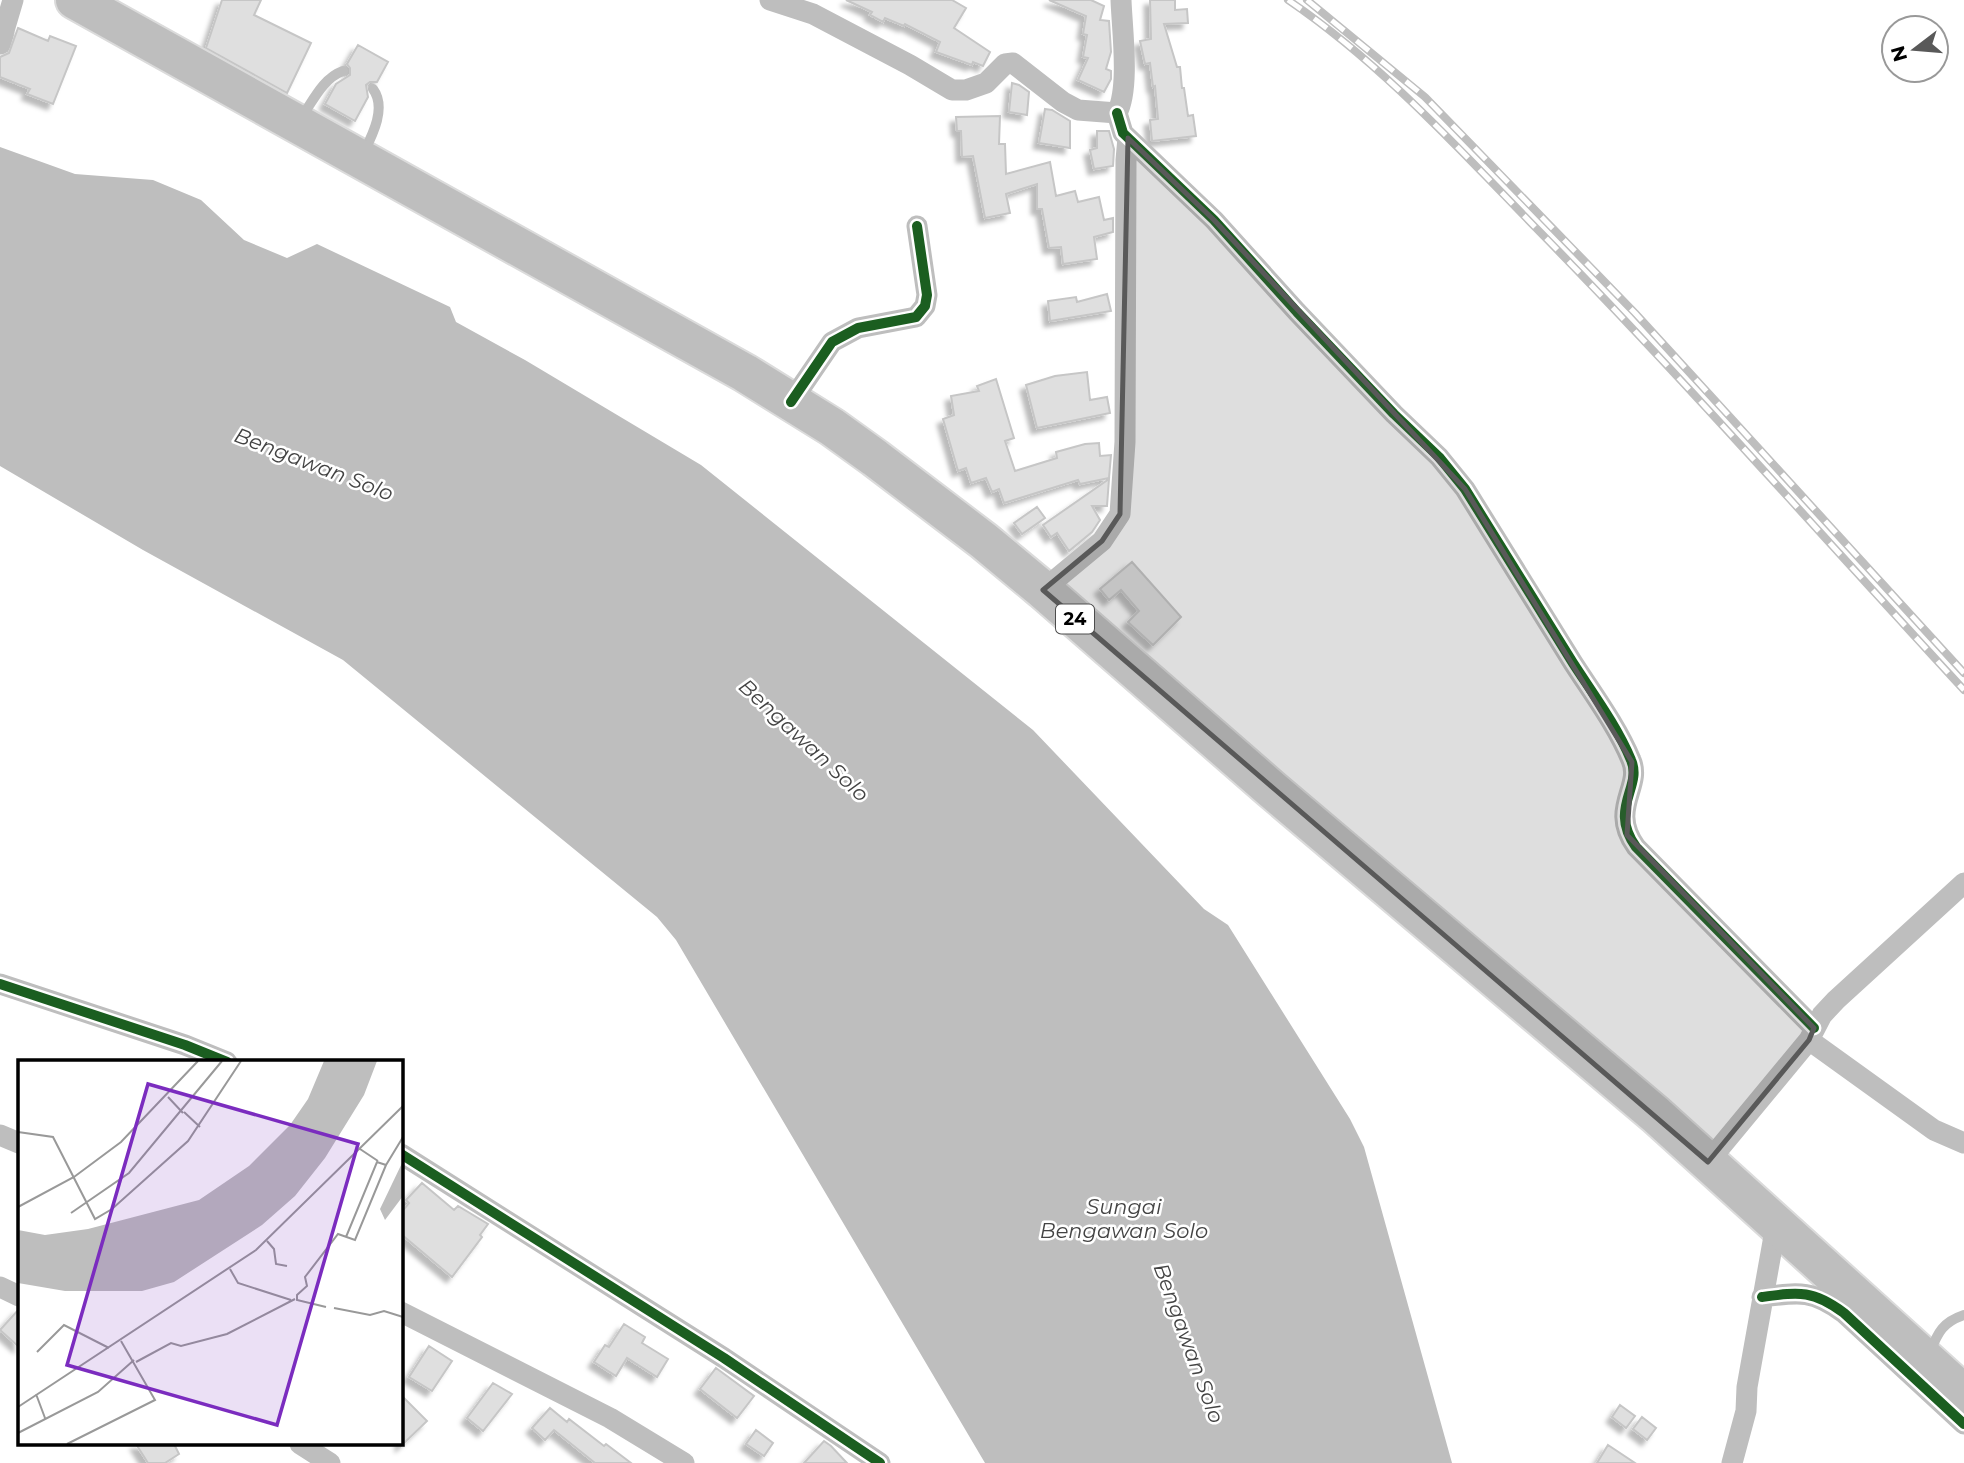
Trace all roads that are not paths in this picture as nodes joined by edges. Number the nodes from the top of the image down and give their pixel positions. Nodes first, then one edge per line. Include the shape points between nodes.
1 (13, 0) edge
2 (75, 0) edge
3 (770, 0) edge
4 (1121, 0) edge
5 (0, 44) edge
6 (344, 71) dead end
7 (373, 89) dead end
8 (1117, 113) junction
9 (297, 123) junction
10 (1128, 138) junction
11 (360, 160) junction
12 (917, 226) dead end
13 (791, 402) junction
14 (1043, 590) junction
15 (1964, 883) edge
16 (0, 984) edge
17 (1811, 1034) junction
18 (181, 1054) edge
19 (216, 1060) edge
20 (0, 1135) edge
21 (18, 1143) edge
22 (1964, 1143) edge
23 (402, 1155) edge
24 (1708, 1162) junction
25 (1776, 1225) junction
26 (0, 1287) edge
27 (18, 1296) edge
28 (1762, 1297) junction
29 (402, 1313) edge
30 (1964, 1315) edge
31 (1927, 1360) junction
32 (1964, 1394) edge
33 (1964, 1424) edge
34 (303, 1446) edge
35 (330, 1463) edge
36 (684, 1463) edge
37 (880, 1463) edge
38 (1732, 1463) edge

1 - 5 street
2 - 9 highway, 24
3 - 8 street via 813,13 952,90 986,83 1005,64 1013,63 1077,110
4 - 8 street via 1123,84
6 - 9 lane via 333,74
7 - 11 lane via 377,94 374,133
8 - 10 street
9 - 11 highway, 24
10 - 14 street via 1120,514 1102,541
10 - 17 street via 1214,220 1465,489 1632,762 1624,824 1627,835
11 - 13 highway, 24
12 - 13 street via 925,306 916,317 858,328 832,342
13 - 14 highway, 24 via 875,458
14 - 24 highway, 24
15 - 17 street via 1836,1000
16 - 18 street
17 - 22 street via 1934,1130
17 - 24 street
18 - 19 street
20 - 21 street
23 - 37 street via 724,1358
24 - 25 highway, 24
25 - 28 street
25 - 31 highway, 24
26 - 27 street
28 - 33 street via 1794,1292 1823,1297
28 - 38 street via 1746,1411
29 - 36 street via 610,1418
30 - 31 lane via 1940,1328
31 - 32 highway, 24
34 - 35 street

